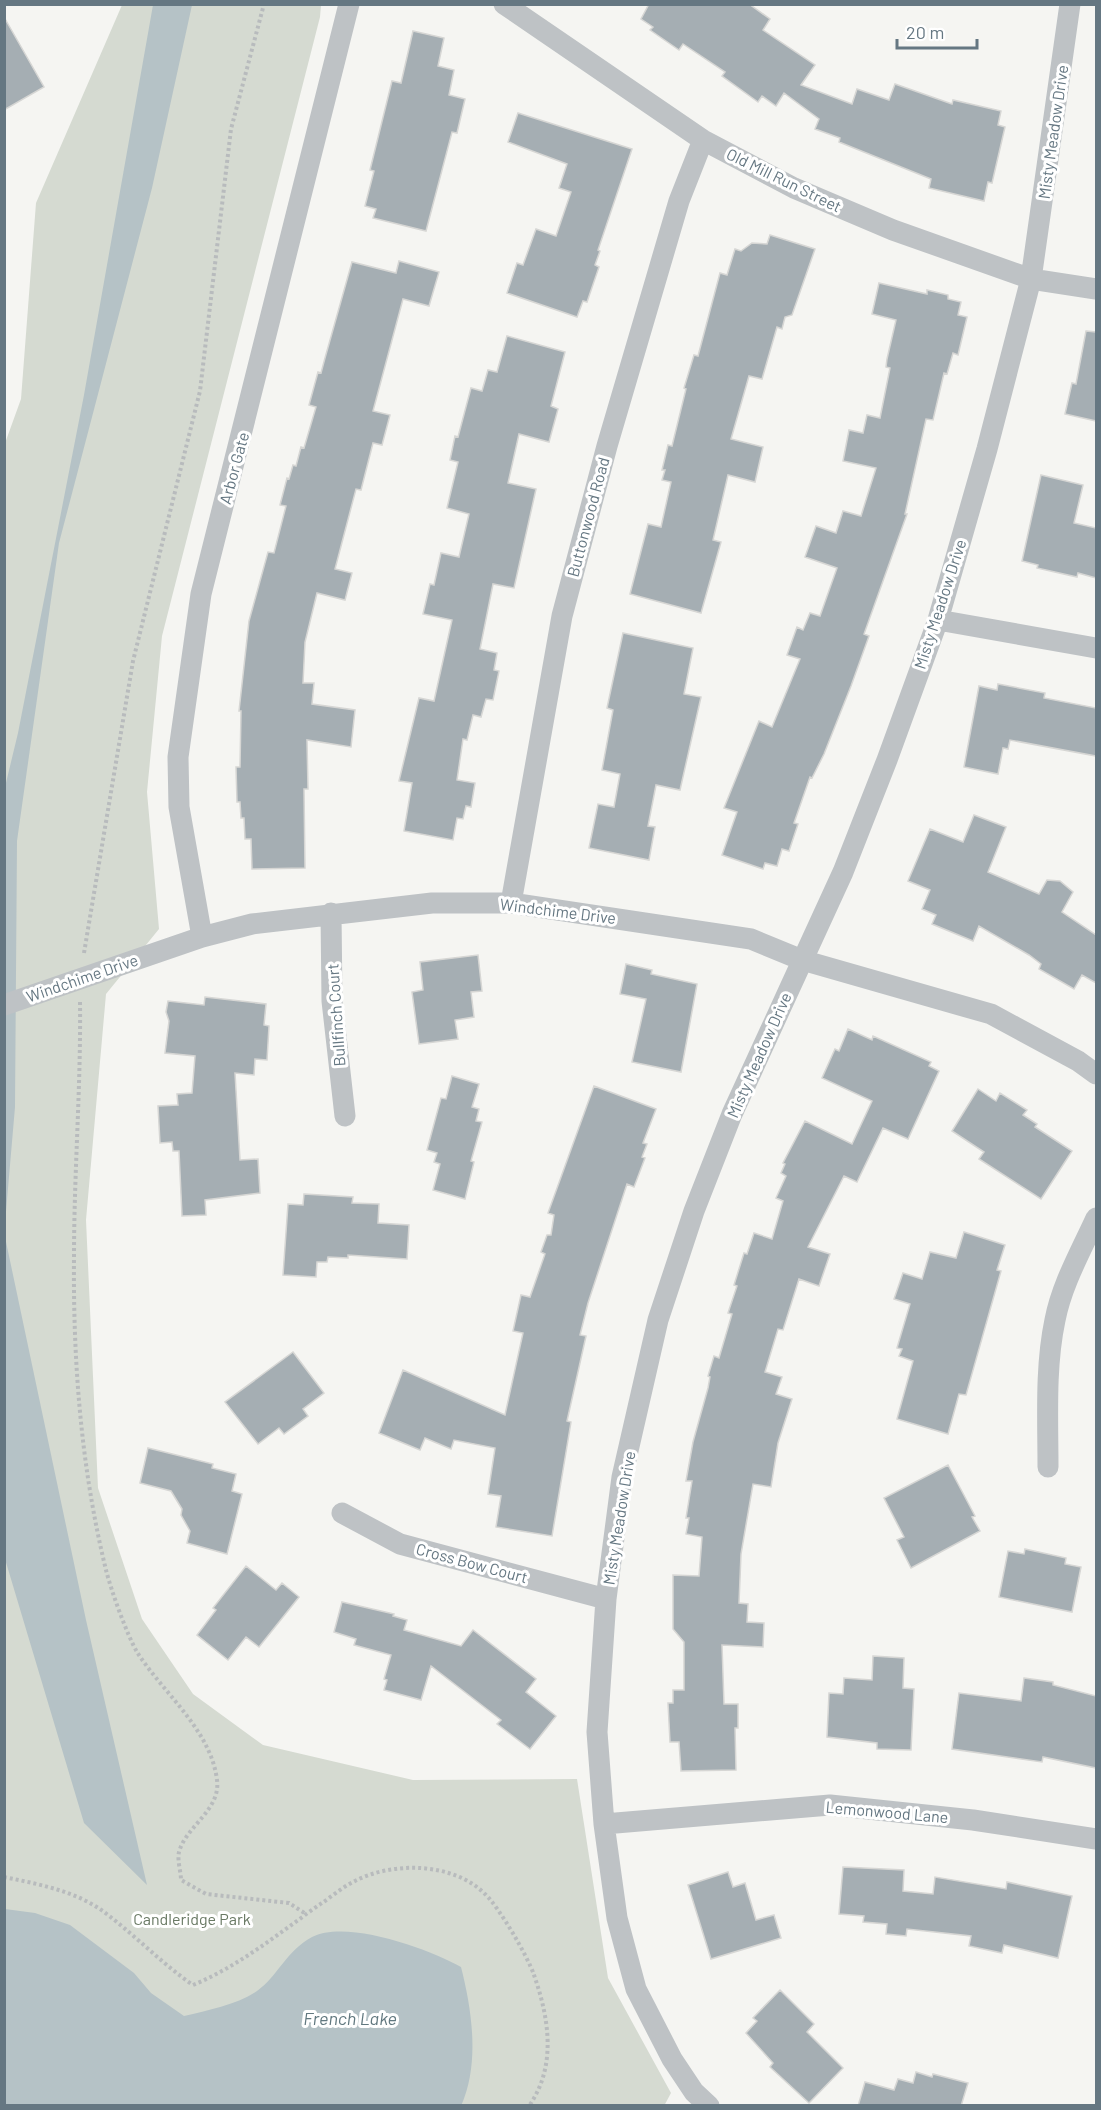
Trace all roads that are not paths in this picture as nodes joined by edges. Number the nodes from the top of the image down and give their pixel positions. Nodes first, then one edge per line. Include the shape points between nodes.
1 (349, 4) edge
2 (504, 4) edge
3 (1070, 4) edge
4 (703, 140) junction
5 (1031, 279) junction
6 (1096, 289) edge
7 (938, 620) junction
8 (1096, 648) edge
9 (511, 903) junction
10 (331, 913) junction
11 (202, 937) junction
12 (802, 960) junction
13 (4, 1005) edge
14 (1096, 1074) edge
15 (345, 1116) dead end
16 (1096, 1218) edge
17 (1048, 1467) dead end
18 (342, 1513) dead end
19 (606, 1599) junction
20 (604, 1824) junction
21 (1096, 1839) edge
22 (710, 2106) edge

1 - 11 street, Arbor Gate via 201,594 178,757 180,807
2 - 4 street, Old Mill Run Street
3 - 5 street, Misty Meadow Drive
4 - 5 street, Old Mill Run Street via 794,188 860,216
4 - 9 street, Buttonwood Road via 679,201 562,616
5 - 6 street, Old Mill Run Street
5 - 7 street, Misty Meadow Drive
7 - 8 street
7 - 12 street, Misty Meadow Drive via 843,872
9 - 10 street, Windchime Drive via 432,903
9 - 12 street, Windchime Drive via 751,939
10 - 11 street, Windchime Drive via 252,924
10 - 15 street, Bullfinch Court via 332,1001
11 - 13 street, Windchime Drive
12 - 14 street, Windchime Drive via 991,1014
12 - 19 street, Misty Meadow Drive via 732,1114 658,1320 622,1477
16 - 17 street via 1054,1321
18 - 19 street, Cross Bow Court via 400,1544
19 - 20 street, Misty Meadow Drive via 597,1732
20 - 21 street, Lemonwood Lane via 830,1805 973,1820
20 - 22 street, Misty Meadow Drive via 617,1918 636,1989 672,2059 694,2092

